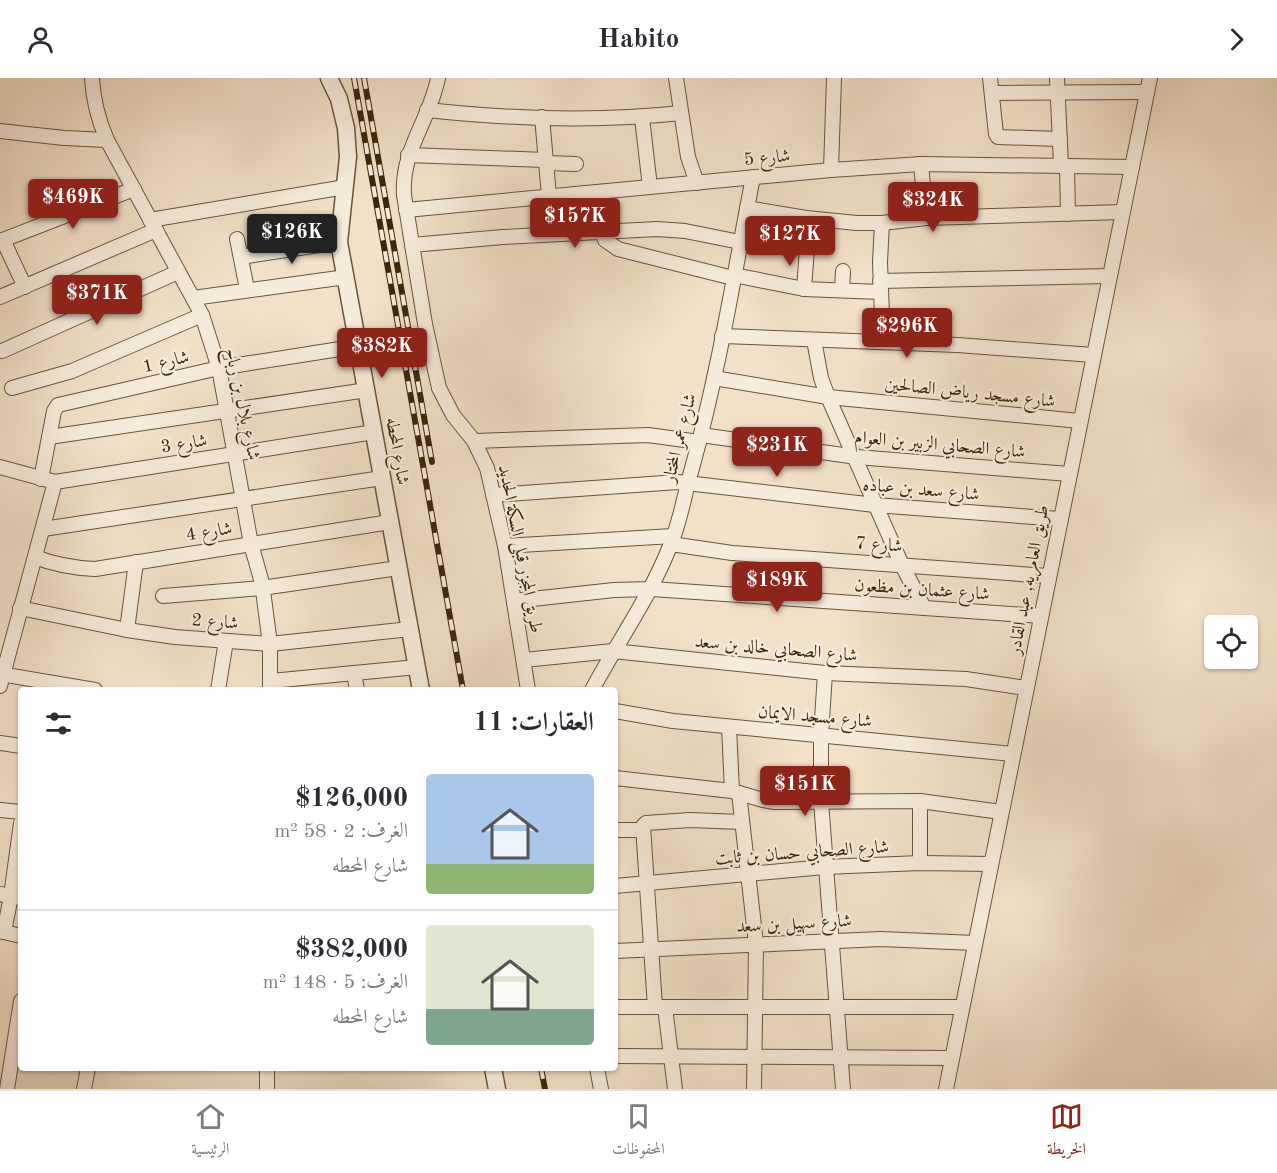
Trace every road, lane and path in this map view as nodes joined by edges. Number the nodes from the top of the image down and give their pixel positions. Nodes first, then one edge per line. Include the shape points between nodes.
1 (92, 78) edge
2 (329, 78) edge
3 (438, 78) edge
4 (676, 78) edge
5 (834, 78) edge
6 (990, 78) edge
7 (1057, 85) edge
8 (1098, 85) edge
9 (1148, 85) edge
10 (992, 93) junction
11 (428, 110) junction
12 (681, 113) junction
13 (542, 117) junction
14 (642, 118) junction
15 (0, 131) edge
16 (1060, 139) junction
17 (107, 140) junction
18 (408, 155) junction
19 (546, 162) junction
20 (576, 164) dead end
21 (921, 164) junction
22 (1064, 166) junction
23 (1131, 167) junction
24 (831, 170) junction
25 (753, 177) junction
26 (698, 183) junction
27 (345, 187) junction
28 (650, 187) junction
29 (134, 189) junction
30 (549, 196) junction
31 (747, 208) junction
32 (406, 210) junction
33 (1122, 212) junction
34 (1068, 214) junction
35 (926, 218) junction
36 (882, 223) junction
37 (153, 225) junction
38 (602, 232) junction
39 (237, 239) dead end
40 (1, 241) edge
41 (339, 242) junction
42 (740, 242) junction
43 (412, 245) junction
44 (807, 248) dead end
45 (241, 257) junction
46 (843, 271) dead end
47 (178, 272) junction
48 (1110, 276) junction
49 (346, 277) junction
50 (734, 277) junction
51 (25, 286) junction
52 (881, 286) junction
53 (247, 289) junction
54 (804, 289) junction
55 (842, 290) junction
56 (0, 297) edge
57 (193, 298) junction
58 (202, 315) junction
59 (722, 336) junction
60 (814, 340) junction
61 (883, 342) junction
62 (359, 346) junction
63 (2, 351) dead end
64 (1094, 355) junction
65 (219, 368) junction
66 (714, 378) junction
67 (12, 388) dead end
68 (367, 390) junction
69 (828, 397) junction
70 (227, 411) junction
71 (1080, 421) junction
72 (374, 432) junction
73 (49, 437) junction
74 (700, 439) junction
75 (474, 441) junction
76 (235, 454) junction
77 (853, 456) junction
78 (0, 468) edge
79 (1069, 474) junction
80 (382, 478) junction
81 (48, 480) junction
82 (688, 484) junction
83 (493, 495) junction
84 (243, 499) junction
85 (875, 505) junction
86 (1060, 519) junction
87 (390, 522) junction
88 (43, 529) junction
89 (672, 540) junction
90 (251, 544) junction
91 (505, 546) junction
92 (34, 557) junction
93 (136, 562) junction
94 (902, 565) junction
95 (398, 568) junction
96 (1048, 576) junction
97 (262, 588) junction
98 (652, 589) junction
99 (164, 596) dead end
100 (514, 602) junction
101 (20, 608) junction
102 (924, 608) junction
103 (1041, 616) junction
104 (410, 629) junction
105 (127, 630) junction
106 (226, 641) junction
107 (270, 644) junction
108 (613, 651) junction
109 (524, 660) junction
110 (417, 667) junction
111 (354, 673) junction
112 (825, 673) junction
113 (1, 678) edge
114 (310, 684) edge
115 (45, 686) edge
116 (271, 686) edge
117 (218, 687) edge
118 (356, 687) edge
119 (420, 687) edge
120 (528, 687) edge
121 (594, 687) edge
122 (1026, 688) junction
123 (618, 712) edge
124 (729, 727) junction
125 (821, 735) junction
126 (0, 743) edge
127 (18, 746) edge
128 (1013, 754) junction
129 (618, 778) edge
130 (736, 792) junction
131 (821, 801) junction
132 (920, 801) junction
133 (0, 810) edge
134 (18, 812) edge
135 (1001, 812) junction
136 (742, 822) junction
137 (618, 830) edge
138 (642, 830) junction
139 (18, 845) edge
140 (920, 863) junction
141 (991, 864) junction
142 (825, 867) junction
143 (747, 873) junction
144 (646, 884) junction
145 (618, 886) edge
146 (11, 896) edge
147 (2, 932) edge
148 (18, 935) edge
149 (832, 940) junction
150 (975, 943) junction
151 (756, 944) junction
152 (650, 950) junction
153 (618, 951) edge
154 (837, 1006) junction
155 (618, 1007) edge
156 (660, 1007) junction
157 (756, 1007) junction
158 (962, 1007) junction
159 (18, 1040) edge
160 (618, 1056) edge
161 (671, 1056) junction
162 (754, 1057) junction
163 (840, 1057) junction
164 (952, 1058) junction
165 (87, 1071) edge
166 (267, 1071) edge
167 (494, 1071) edge
168 (598, 1071) edge
169 (7, 1089) edge
170 (84, 1089) edge
171 (267, 1089) edge
172 (497, 1089) edge
173 (601, 1089) edge
174 (675, 1089) edge
175 (754, 1089) edge
176 (843, 1089) edge
177 (946, 1089) edge

1 - 17 street, شارع بلال بن رباح via 98,119
2 - 27 street, شارع المحطه via 346,128
3 - 11 street, طريق المجزر قبلى السكة الحديد
4 - 12 street
5 - 24 street
6 - 10 street
7 - 8 street
7 - 10 street
7 - 16 street
8 - 9 street
9 - 23 street, طريق العامريه, عبد القادر
10 - 16 street via 998,137
11 - 13 street
11 - 18 street, طريق المجزر قبلى السكة الحديد
12 - 14 street
12 - 26 street via 688,157
13 - 14 street
13 - 19 street
14 - 28 street
15 - 17 street
16 - 22 street
17 - 29 street, شارع بلال بن رباح
18 - 19 street
18 - 32 street, طريق المجزر قبلى السكة الحديد via 403,182
19 - 20 street
19 - 30 street
21 - 22 street, شارع 5
21 - 24 street, شارع 5
21 - 35 street
22 - 23 street, شارع 5
22 - 34 street
23 - 33 street, طريق العامريه, عبد القادر
24 - 25 street, شارع 5
25 - 26 street, شارع 5
25 - 31 street, شارع عمر المختار
26 - 28 street, شارع 5
27 - 37 street
27 - 41 street, شارع المحطه
28 - 30 street, شارع 5
29 - 37 street, شارع بلال بن رباح
29 - 40 street
30 - 32 street, شارع 5
31 - 36 street via 814,219
31 - 42 street, شارع عمر المختار
32 - 43 street, طريق المجزر قبلى السكة الحديد
33 - 34 street
33 - 48 street, طريق العامريه, عبد القادر
34 - 35 street
35 - 36 street
36 - 52 street
37 - 47 street, شارع بلال بن رباح
37 - 51 street
38 - 42 street via 685,231
38 - 43 street
38 - 50 street via 605,240 618,249
39 - 45 street
40 - 51 street
41 - 45 street
41 - 49 street, شارع المحطه
42 - 50 street, شارع عمر المختار
43 - 75 street, طريق المجزر قبلى السكة الحديد via 439,388 453,415
44 - 54 street
45 - 53 street
46 - 55 street
47 - 57 street, شارع بلال بن رباح
47 - 63 street
48 - 52 street
48 - 64 street, طريق العامريه, عبد القادر
49 - 53 street
49 - 62 street, شارع المحطه
50 - 54 street
50 - 59 street, شارع عمر المختار
51 - 56 street
52 - 55 street
52 - 61 street
53 - 57 street
54 - 55 street
57 - 58 street, شارع بلال بن رباح
58 - 65 street, شارع بلال بن رباح
58 - 67 street via 72,371
59 - 60 street
59 - 66 street, شارع عمر المختار
60 - 61 street
60 - 69 street
61 - 64 street
62 - 65 street, شارع 1
62 - 68 street, شارع المحطه
64 - 71 street, طريق العامريه, عبد القادر
65 - 70 street, شارع بلال بن رباح
65 - 73 street, شارع 1 via 58,405
66 - 69 street, شارع مسجد رياض الصالحين
66 - 74 street, شارع عمر المختار
68 - 70 street
68 - 72 street, شارع المحطه
69 - 71 street, شارع مسجد رياض الصالحين
69 - 77 street
70 - 73 street
70 - 76 street, شارع بلال بن رباح
71 - 79 street, طريق العامريه, عبد القادر
72 - 76 street, شارع 3
72 - 80 street, شارع المحطه
73 - 81 street, شارع 1
74 - 75 street, شارع الصحابي الزبير بن العوام via 638,435
74 - 77 street, شارع الصحابي الزبير بن العوام
74 - 82 street, شارع عمر المختار
75 - 83 street, طريق المجزر قبلى السكة الحديد via 487,468
76 - 81 street, شارع 3
76 - 84 street, شارع بلال بن رباح
77 - 79 street, شارع الصحابي الزبير بن العوام
77 - 85 street
78 - 81 street, شارع 3
79 - 86 street, طريق العامريه, عبد القادر
80 - 84 street
80 - 87 street, شارع المحطه
81 - 88 street, شارع 1
82 - 83 street, شارع سعد بن عباده via 669,482
82 - 85 street, شارع سعد بن عباده
82 - 89 street, شارع عمر المختار
83 - 91 street, طريق المجزر قبلى السكة الحديد
84 - 88 street
84 - 90 street, شارع بلال بن رباح
85 - 86 street, شارع سعد بن عباده
85 - 94 street
86 - 96 street, طريق العامريه, عبد القادر
87 - 90 street, شارع 4
87 - 95 street, شارع المحطه
88 - 92 street, شارع 1
89 - 91 street, شارع 7
89 - 94 street, شارع 7 via 732,553
89 - 98 street, شارع عمر المختار
90 - 93 street, شارع 4
90 - 97 street, شارع بلال بن رباح
91 - 100 street, طريق المجزر قبلى السكة الحديد
92 - 93 street, شارع 4 via 74,568 95,569
92 - 101 street, شارع 1
93 - 105 street
94 - 96 street, شارع 7
94 - 102 street
95 - 97 street
95 - 104 street, شارع المحطه
96 - 103 street, طريق العامريه, عبد القادر
97 - 99 street
97 - 107 street, شارع بلال بن رباح
98 - 100 street, شارع عثمان بن مظعون
98 - 102 street, شارع عثمان بن مظعون
98 - 108 street, شارع عمر المختار
100 - 109 street, طريق المجزر قبلى السكة الحديد
101 - 105 street, شارع 2
101 - 113 street, شارع 1
102 - 103 street, شارع عثمان بن مظعون
103 - 122 street, طريق العامريه, عبد القادر
104 - 107 street, شارع 2
104 - 110 street, شارع المحطه
105 - 106 street, شارع 2
106 - 107 street, شارع 2
106 - 117 street
107 - 116 street, شارع بلال بن رباح
108 - 109 street, شارع الصحابي خالد بن سعد
108 - 112 street, شارع الصحابي خالد بن سعد
108 - 121 street, شارع عمر المختار
109 - 120 street, طريق المجزر قبلى السكة الحديد
110 - 111 street
110 - 119 street, شارع المحطه
111 - 114 street
111 - 118 street
112 - 122 street, شارع الصحابي خالد بن سعد via 966,679
112 - 125 street
113 - 115 street
114 - 116 street
122 - 128 street, طريق العامريه, عبد القادر
123 - 124 street, شارع مسجد الايمان
124 - 125 street, شارع مسجد الايمان
124 - 130 street
125 - 128 street, شارع مسجد الايمان
125 - 131 street
126 - 127 street
128 - 135 street, طريق العامريه, عبد القادر
129 - 130 street
130 - 131 street via 775,802
130 - 136 street
131 - 132 street
131 - 142 street
132 - 135 street
132 - 140 street
133 - 134 street
135 - 141 street, طريق العامريه, عبد القادر
136 - 138 street via 670,821 646,823
136 - 143 street
137 - 138 street
138 - 144 street
139 - 146 street
140 - 141 street, شارع الصحابي حسان بن ثابت
140 - 142 street, شارع الصحابي حسان بن ثابت
141 - 150 street, طريق العامريه, عبد القادر
142 - 143 street, شارع الصحابي حسان بن ثابت
142 - 149 street
143 - 144 street, شارع الصحابي حسان بن ثابت
143 - 151 street
144 - 145 street, شارع الصحابي حسان بن ثابت
144 - 152 street
146 - 147 street
147 - 148 street
149 - 150 street, شارع سهيل بن سعد
149 - 151 street, شارع سهيل بن سعد
149 - 154 street
150 - 158 street, طريق العامريه, عبد القادر
151 - 152 street, شارع سهيل بن سعد
151 - 157 street
152 - 153 street, شارع سهيل بن سعد
152 - 156 street
154 - 157 street
154 - 158 street
154 - 163 street
155 - 156 street
156 - 157 street
156 - 161 street
157 - 162 street
158 - 164 street, طريق العامريه, عبد القادر
159 - 169 street
160 - 161 street
161 - 162 street
161 - 174 street
162 - 163 street
162 - 175 street
163 - 164 street
163 - 176 street
164 - 177 street, طريق العامريه, عبد القادر
165 - 170 street
166 - 171 street
167 - 172 street
168 - 173 street

